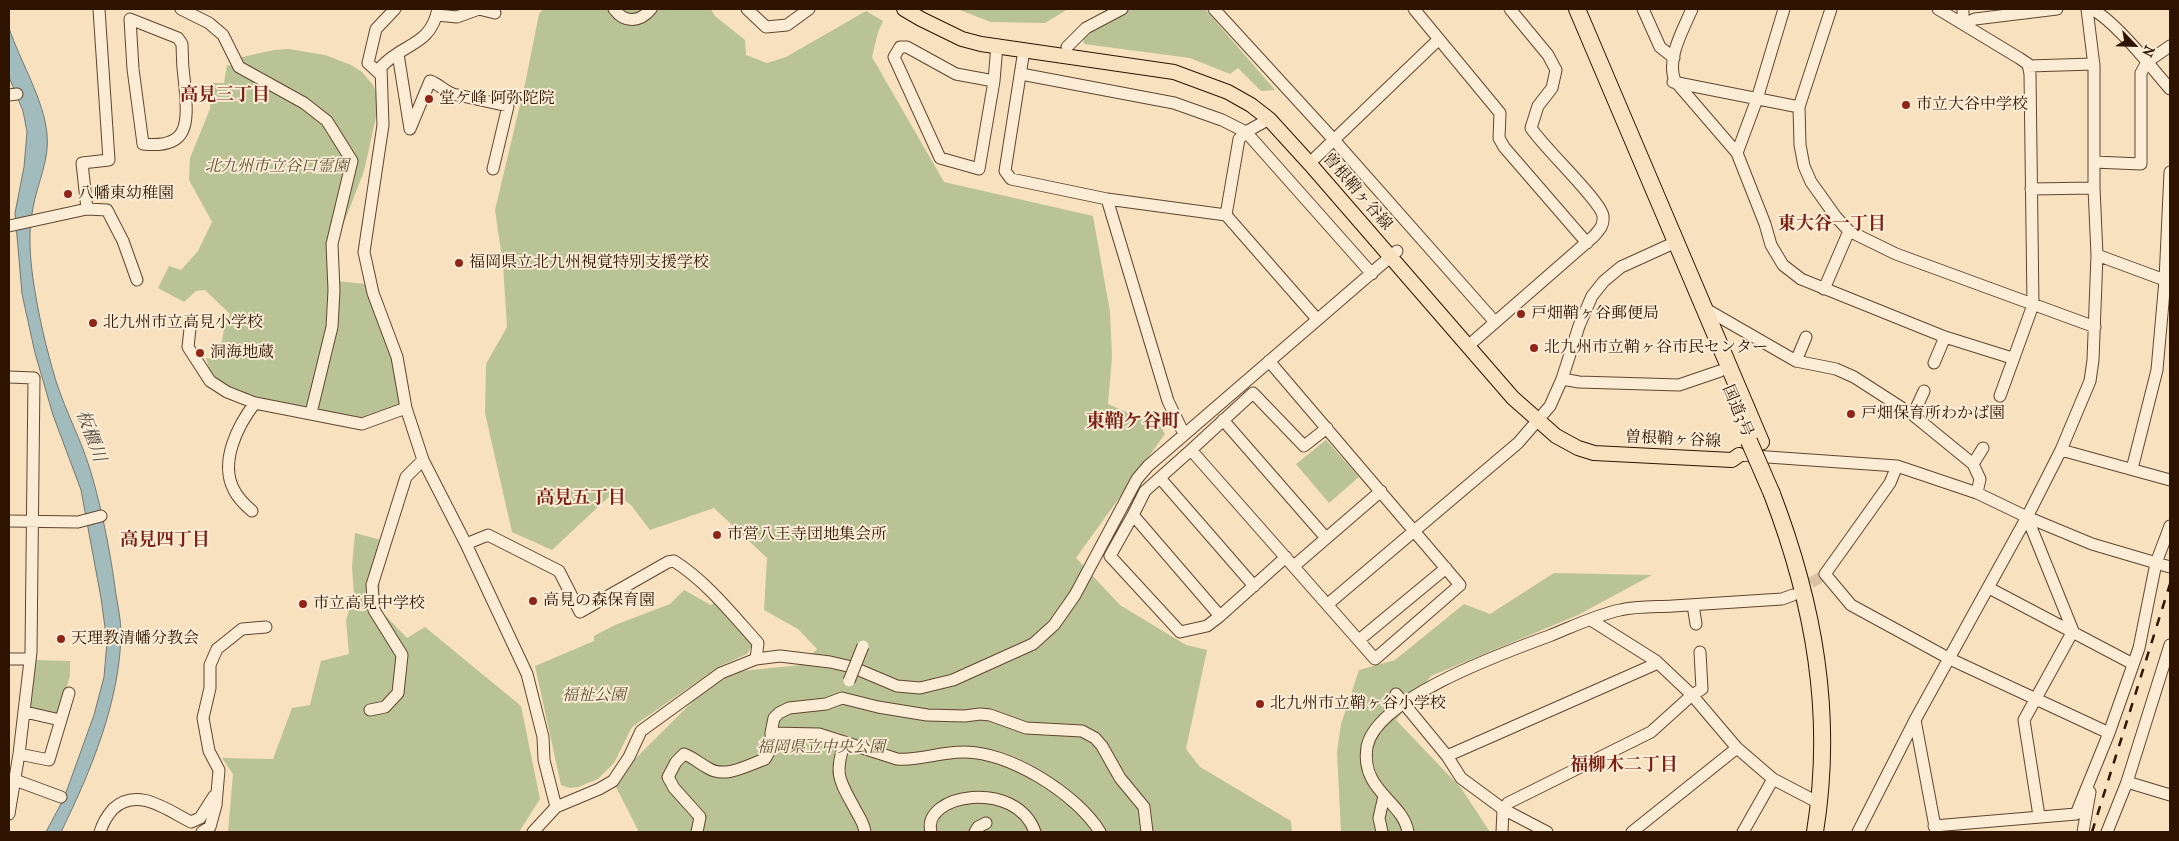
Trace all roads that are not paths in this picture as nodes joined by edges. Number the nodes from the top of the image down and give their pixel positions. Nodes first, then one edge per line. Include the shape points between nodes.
1 (99, 9) edge
2 (181, 9) edge
3 (395, 9) edge
4 (479, 9) edge
5 (614, 9) edge
6 (651, 9) edge
7 (747, 9) edge
8 (809, 9) edge
9 (904, 9) edge
10 (918, 9) edge
11 (1122, 9) edge
12 (1214, 9) edge
13 (1414, 9) edge
14 (1510, 9) edge
15 (1569, 9) edge
16 (1577, 9) edge
17 (1643, 9) edge
18 (1692, 9) edge
19 (1784, 9) edge
20 (1831, 9) edge
21 (1938, 9) edge
22 (1963, 9) edge
23 (2057, 9) edge
24 (2086, 9) edge
25 (2092, 9) edge
26 (437, 12) edge
27 (495, 13) dead end
28 (133, 14) edge
29 (1963, 24) junction
30 (1439, 39) junction
31 (997, 45) junction
32 (2170, 46) edge
33 (1067, 48) junction
34 (1024, 50) junction
35 (398, 54) junction
36 (1674, 58) junction
37 (2147, 62) junction
38 (2094, 64) junction
39 (2028, 66) junction
40 (1021, 74) junction
41 (381, 75) junction
42 (994, 81) junction
43 (1674, 82) junction
44 (2170, 90) edge
45 (1757, 99) junction
46 (1799, 107) junction
47 (1269, 119) junction
48 (1246, 132) junction
49 (1334, 140) junction
50 (1737, 153) junction
51 (1315, 158) junction
52 (2094, 162) junction
53 (492, 169) dead end
54 (2170, 172) edge
55 (2094, 188) junction
56 (2031, 189) junction
57 (1107, 199) junction
58 (87, 209) junction
59 (1226, 215) junction
60 (10, 226) edge
61 (1849, 231) junction
62 (1587, 243) junction
63 (1672, 244) junction
64 (1394, 254) junction
65 (2097, 255) junction
66 (1372, 274) junction
67 (137, 280) dead end
68 (2168, 281) edge
69 (1824, 289) junction
70 (2033, 304) junction
71 (1704, 308) junction
72 (1317, 319) junction
73 (191, 320) dead end
74 (1495, 322) junction
75 (2095, 327) junction
76 (1806, 337) dead end
77 (1945, 337) junction
78 (1471, 344) junction
79 (2012, 358) junction
80 (1796, 361) junction
81 (1268, 362) junction
82 (1934, 364) dead end
83 (1720, 372) junction
84 (9, 378) edge
85 (1562, 379) junction
86 (1924, 391) dead end
87 (2000, 396) dead end
88 (255, 403) junction
89 (406, 408) junction
90 (311, 413) junction
91 (1913, 415) junction
92 (1539, 419) junction
93 (1223, 420) junction
94 (1327, 428) junction
95 (1184, 434) junction
96 (1755, 442) junction
97 (1983, 448) dead end
98 (1190, 450) junction
99 (2061, 450) junction
100 (1739, 455) joint
101 (423, 460) junction
102 (1973, 464) junction
103 (1897, 466) junction
104 (2132, 469) junction
105 (1160, 478) junction
106 (2170, 480) edge
107 (1381, 491) junction
108 (1977, 493) junction
109 (1777, 494) junction
110 (252, 511) dead end
111 (1133, 515) junction
112 (101, 516) dead end
113 (2027, 518) junction
114 (9, 520) edge
115 (32, 521) junction
116 (2170, 526) edge
117 (1415, 531) junction
118 (1326, 538) junction
119 (466, 544) junction
120 (1290, 562) junction
121 (2156, 564) junction
122 (2170, 567) edge
123 (1446, 568) junction
124 (1254, 586) junction
125 (1988, 588) junction
126 (1793, 595) tunnel mouth
127 (1328, 604) junction
128 (1693, 605) junction
129 (1220, 616) junction
130 (1591, 620) junction
131 (1696, 624) dead end
132 (266, 627) dead end
133 (2072, 631) junction
134 (1359, 640) junction
135 (2170, 645) edge
136 (863, 646) dead end
137 (1700, 652) dead end
138 (9, 659) edge
139 (29, 659) junction
140 (756, 659) junction
141 (1950, 659) junction
142 (1658, 663) junction
143 (2133, 664) junction
144 (69, 693) dead end
145 (1396, 694) dead end
146 (1692, 695) junction
147 (842, 698) junction
148 (2035, 699) junction
149 (1405, 703) junction
150 (370, 710) dead end
151 (25, 712) junction
152 (60, 720) junction
153 (1915, 720) junction
154 (2109, 732) junction
155 (771, 733) junction
156 (845, 742) junction
157 (1737, 748) junction
158 (19, 754) junction
159 (1447, 756) junction
160 (2092, 775) junction
161 (1773, 779) junction
162 (16, 780) junction
163 (2127, 782) junction
164 (216, 792) junction
165 (2170, 793) edge
166 (1384, 796) junction
167 (62, 797) dead end
168 (1819, 803) junction
169 (556, 806) junction
170 (1503, 809) junction
171 (9, 814) edge
172 (2039, 816) junction
173 (986, 823) dead end
174 (1935, 829) edge
175 (100, 832) edge
176 (202, 832) edge
177 (533, 832) edge
178 (697, 832) edge
179 (864, 832) edge
180 (931, 832) edge
181 (975, 832) edge
182 (1035, 832) edge
183 (1100, 832) edge
184 (1147, 832) edge
185 (1382, 832) edge
186 (1408, 832) edge
187 (1502, 832) edge
188 (1547, 832) edge
189 (1632, 832) edge
190 (1743, 832) edge
191 (1815, 832) edge
192 (1824, 832) edge
193 (1858, 832) edge
194 (2083, 832) edge
195 (2107, 832) edge

1 - 58 street via 110,160 82,163
2 - 90 street via 209,23 223,35 239,67 304,103 326,121 352,161 332,244 332,327
3 - 41 street via 376,30 368,63
4 - 26 street via 457,17
4 - 27 street
5 - 6 street via 624,17 636,20
7 - 8 street via 766,27 787,25
9 - 31 main road, 曽根鞘ヶ谷線 via 962,38
10 - 33 main road, 曽根鞘ヶ谷線 via 983,36
11 - 33 street via 1086,28
12 - 49 street
13 - 30 street
14 - 62 street via 1548,55 1556,70 1552,88 1538,106 1531,128 1603,214 1603,225
15 - 63 highway, 国道3号
16 - 63 highway, 国道3号
17 - 36 street via 1660,46
18 - 36 street
19 - 45 street
20 - 46 street
21 - 29 street
22 - 29 street
23 - 29 street via 1975,19
24 - 38 street
25 - 37 street via 2100,13
26 - 35 street via 428,35
28 - 28 street via 178,38 182,44 188,118 180,136 156,146 142,144 133,69
29 - 39 street
30 - 49 street
30 - 62 street via 1500,113 1499,138 1504,147
31 - 34 main road, 曽根鞘ヶ谷線
31 - 42 street
32 - 37 street
33 - 51 main road, 曽根鞘ヶ谷線 via 1176,64 1231,85 1279,119
34 - 40 street
34 - 47 main road, 曽根鞘ヶ谷線 via 1174,72 1228,92
35 - 41 street via 391,56 381,67
35 - 53 street via 410,129 430,81 453,94 508,106
36 - 43 street
37 - 44 street
37 - 52 street via 2141,73 2142,164
38 - 39 street
38 - 52 street
39 - 56 street
40 - 48 street via 1174,103
40 - 57 street via 1004,171 1011,179
41 - 89 street via 383,125 364,252 373,293 397,357
42 - 42 street via 956,74 906,47 900,47 894,57 940,158 979,169
43 - 45 street
43 - 50 street
45 - 46 street
45 - 50 street
46 - 61 street via 1800,145 1808,174 1824,204
47 - 48 street
47 - 64 main road, 曽根鞘ヶ谷線
48 - 59 street via 1240,139
48 - 66 street
49 - 51 street
49 - 74 street
50 - 69 street via 1771,245 1783,265 1802,280
51 - 64 main road, 曽根鞘ヶ谷線
52 - 55 street
54 - 68 street
55 - 56 street
55 - 65 street
56 - 70 street
57 - 59 street
57 - 95 street via 1168,401
58 - 60 street
58 - 67 street via 107,210
59 - 72 street
61 - 69 street
61 - 70 street via 1896,254
62 - 74 street
63 - 71 highway, 国道3号
63 - 83 highway, 国道3号
63 - 85 street via 1622,267 1604,281 1592,296 1579,326
64 - 66 street
64 - 78 main road, 曽根鞘ヶ谷線
65 - 68 street
65 - 75 street
66 - 72 street
68 - 104 street via 2157,370
69 - 77 street
70 - 75 street
70 - 79 street
71 - 80 street
71 - 96 highway, 国道3号
72 - 81 street
73 - 88 street via 188,347 210,381
74 - 78 street
75 - 99 street via 2090,381
76 - 80 street
77 - 79 street
77 - 82 street
78 - 92 main road, 曽根鞘ヶ谷線
79 - 87 street
80 - 91 street via 1836,369 1854,377
81 - 94 street
81 - 95 street
83 - 85 street via 1679,385
83 - 96 highway, 国道3号
84 - 115 street via 34,378
85 - 92 street via 1550,406
86 - 91 street
88 - 90 street
88 - 110 street via 244,416 228,459 233,490
89 - 90 street via 362,424
89 - 101 street
91 - 102 street
92 - 100 main road, 曽根鞘ヶ谷線 via 1580,440 1613,448 1733,452
92 - 117 street via 1518,443
93 - 94 street via 1253,393 1304,446
93 - 98 street
93 - 118 street
94 - 107 street
95 - 140 street via 1138,479 1075,594 1054,625 1033,644 953,680 920,688 897,686 852,667 830,662 780,656
96 - 109 highway, 国道3号, bridge
97 - 102 street
98 - 105 street
98 - 120 street
99 - 104 street
99 - 113 street
100 - 103 street
101 - 119 street
101 - 150 street via 406,477 372,585 374,610 402,655 398,693 386,707
102 - 108 street via 1980,479
103 - 108 street
103 - 141 street via 1890,482 1824,574 1851,604
104 - 106 street
105 - 111 street via 1145,491
105 - 124 street
107 - 117 street
107 - 118 street
108 - 113 street
109 - 168 highway, 国道3号 via 1812,625 1819,676 1823,742
109 - 192 highway, 国道3号 via 1820,621 1828,677 1831,742 1828,814
111 - 129 street
111 - 129 street via 1110,556 1180,632 1207,626
112 - 115 street via 78,522
113 - 121 street via 2092,544
113 - 125 street
113 - 133 street
114 - 115 street
115 - 139 street
116 - 121 street
117 - 123 street
117 - 127 street
118 - 120 street
119 - 140 street via 488,534 559,571 580,612 674,561 716,596 758,643
119 - 169 street via 527,674
120 - 124 street
120 - 127 street
121 - 122 street
121 - 143 street
123 - 134 street
123 - 134 street via 1460,585 1375,659
124 - 129 street
125 - 133 street
125 - 141 street
126 - 128 street via 1782,599
127 - 134 street
128 - 130 street via 1621,610
128 - 131 street
130 - 142 street
130 - 149 street via 1466,668
132 - 164 street via 242,629 217,650 210,665 210,688 203,718 209,751 219,770
133 - 143 street
133 - 148 street
135 - 163 street
136 - 147 street, bridge
137 - 146 street via 1702,689
138 - 139 street
139 - 151 street
140 - 169 street via 721,673 641,731 613,781
141 - 148 street
141 - 153 street
142 - 146 street
142 - 159 street
143 - 154 street
144 - 152 street
145 - 149 street
146 - 157 street
146 - 170 street via 1651,732 1516,797
147 - 155 street via 779,713 774,718
147 - 184 street via 927,715 980,714 1026,728 1082,731 1102,746 1120,778 1144,807
148 - 154 street
148 - 172 street via 2024,720
149 - 159 street
149 - 166 street via 1377,725 1367,745 1370,775
151 - 152 street
151 - 158 street
152 - 158 street via 49,760
153 - 174 street
153 - 193 street
154 - 160 street
155 - 156 street via 819,734
155 - 178 street via 772,748 765,759 729,772 717,773 684,754 676,762 668,777 700,817
156 - 179 street via 838,761 839,779 863,823
156 - 183 street via 897,759 970,752 1019,766 1058,788
157 - 161 street
157 - 189 street
158 - 162 street
159 - 170 street via 1461,778
160 - 172 street via 2076,814
160 - 194 street
161 - 168 street
161 - 190 street
162 - 167 street
162 - 171 street
163 - 165 street
163 - 195 street
164 - 175 street via 200,818 191,822 149,801 134,798 124,801 104,819
164 - 176 street via 210,827
166 - 185 street via 1379,818
166 - 186 street via 1406,823
168 - 191 highway, 国道3号
169 - 177 street
170 - 187 street
170 - 188 street
172 - 174 street
173 - 181 street
180 - 182 street via 934,814 940,807 978,796 1014,805 1026,815

